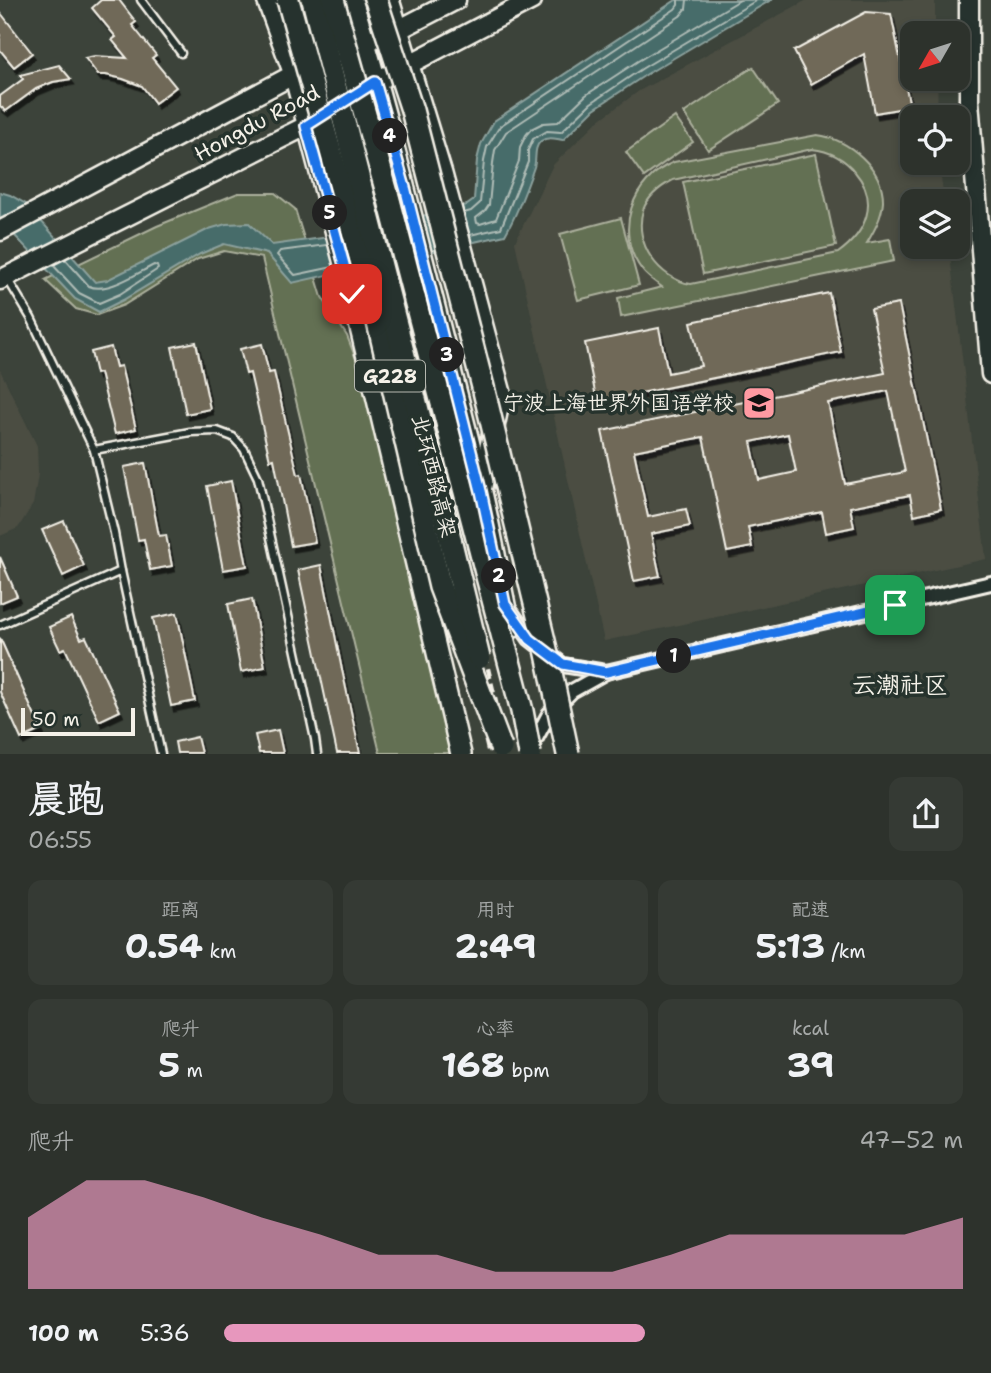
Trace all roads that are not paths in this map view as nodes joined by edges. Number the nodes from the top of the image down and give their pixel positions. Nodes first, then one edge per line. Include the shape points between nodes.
1 (141, 0) edge
2 (267, 0) edge
3 (288, 0) edge
4 (313, 0) edge
5 (333, 0) edge
6 (352, 0) edge
7 (376, 0) edge
8 (389, 0) edge
9 (456, 0) edge
10 (532, 0) edge
11 (969, 0) edge
12 (398, 30) junction
13 (365, 41) junction
14 (181, 53) dead end
15 (409, 65) junction
16 (294, 74) junction
17 (375, 82) junction
18 (306, 126) junction
19 (0, 231) edge
20 (9, 275) edge
21 (991, 374) edge
22 (94, 450) junction
23 (481, 491) junction
24 (121, 572) junction
25 (991, 583) edge
26 (505, 604) junction
27 (0, 625) edge
28 (606, 672) junction
29 (532, 750) edge
30 (161, 754) edge
31 (317, 754) edge
32 (461, 754) edge
33 (568, 754) edge

1 - 14 lane
2 - 16 main road
3 - 4 highway, 北环西路高架 / G228, bridge via 377,318 440,587 501,748
5 - 29 highway, 北环西路高架, bridge
6 - 13 main road
7 - 33 highway, bridge via 412,110 484,391
8 - 12 main road
9 - 12 main road, Hongdu Road
10 - 15 main road, Hongdu Road
11 - 21 main road via 969,101
12 - 13 main road, Hongdu Road
12 - 15 main road
13 - 16 main road, Hongdu Road
13 - 17 main road
15 - 17 main road, Hongdu Road
15 - 23 main road via 500,393
16 - 18 main road
16 - 19 main road, Hongdu Road
17 - 18 main road, Hongdu Road
17 - 23 main road
18 - 20 main road, Hongdu Road
18 - 32 main road via 352,294
20 - 22 lane
22 - 24 lane
22 - 31 lane via 217,431 233,437 244,449 258,478
23 - 26 main road
24 - 27 lane
24 - 30 lane
25 - 28 street
26 - 28 street via 530,639 563,664
26 - 29 main road
28 - 29 street via 572,691 549,714

